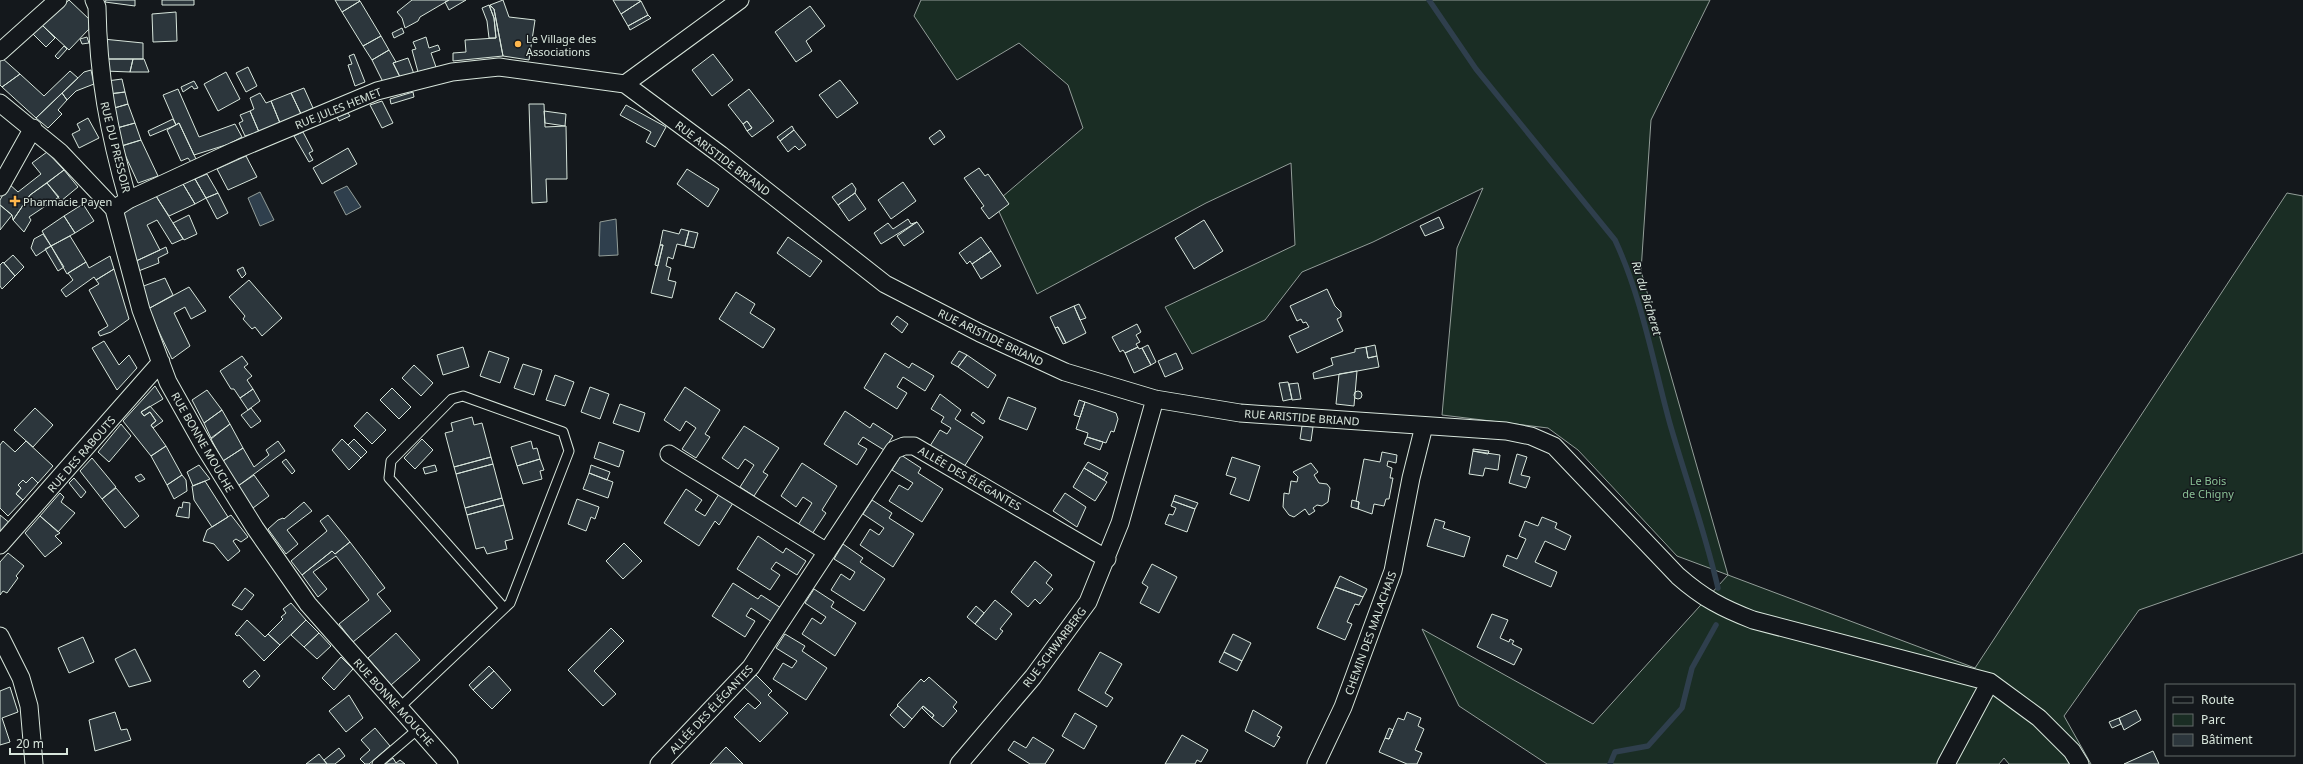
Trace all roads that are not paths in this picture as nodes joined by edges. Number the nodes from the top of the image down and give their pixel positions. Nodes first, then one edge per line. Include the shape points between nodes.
1 (58, 0) edge
2 (94, 0) edge
3 (740, 0) edge
4 (0, 52) edge
5 (624, 84) junction
6 (0, 103) edge
7 (33, 128) junction
8 (0, 187) edge
9 (128, 200) junction
10 (114, 209) junction
11 (161, 362) junction
12 (1155, 399) junction
13 (1424, 426) junction
14 (669, 454) dead end
15 (0, 545) edge
16 (827, 552) junction
17 (1107, 559) junction
18 (504, 608) junction
19 (0, 636) edge
20 (1990, 682) junction
21 (399, 708) junction
22 (418, 729) junction
23 (34, 764) edge
24 (377, 764) edge
25 (449, 764) edge
26 (659, 764) edge
27 (959, 764) edge
28 (1316, 764) edge
29 (1946, 764) edge
30 (2080, 764) edge

1 - 4 street
2 - 9 street, RUE DU PRESSOIR via 97,7 99,68 107,122
3 - 5 street
5 - 9 street, RUE JULES HEMET via 499,67 452,72 377,91 234,151
5 - 12 street, RUE ARISTIDE BRIAND via 721,155 885,284 980,333 1065,372
6 - 7 street, RUE BONNE MOUCHE
7 - 8 street
7 - 10 street, RUE BONNE MOUCHE via 60,152
9 - 10 street, RUE JULES HEMET
10 - 11 street, RUE BONNE MOUCHE via 141,310
11 - 15 street, RUE DES RABOUTS
11 - 21 street, RUE BONNE MOUCHE via 168,382 205,448 259,535 308,604
12 - 13 street, RUE ARISTIDE BRIAND via 1240,413
12 - 17 street, RUE SCHWARBERG via 1120,523
13 - 20 street, RUE ARISTIDE BRIAND via 1506,431 1531,436 1554,446 1678,576 1699,594 1726,610 1753,620
13 - 28 street, CHEMIN DES MALACHAIS via 1391,577 1343,707
14 - 16 street
16 - 17 street, ALLÉE DES ÉLÉGANTES via 894,450 914,446
16 - 26 street, ALLÉE DES ÉLÉGANTES via 752,667
17 - 27 street, RUE SCHWARBERG via 1088,602 1072,626 1033,677
18 - 18 lane via 510,603 570,451 563,432 463,396 452,399 391,461 389,478
18 - 21 lane
19 - 23 street via 22,678 29,706
20 - 29 street
20 - 30 street via 2039,718 2072,751
21 - 22 street, RUE BONNE MOUCHE
22 - 24 lane
22 - 25 street, RUE BONNE MOUCHE

